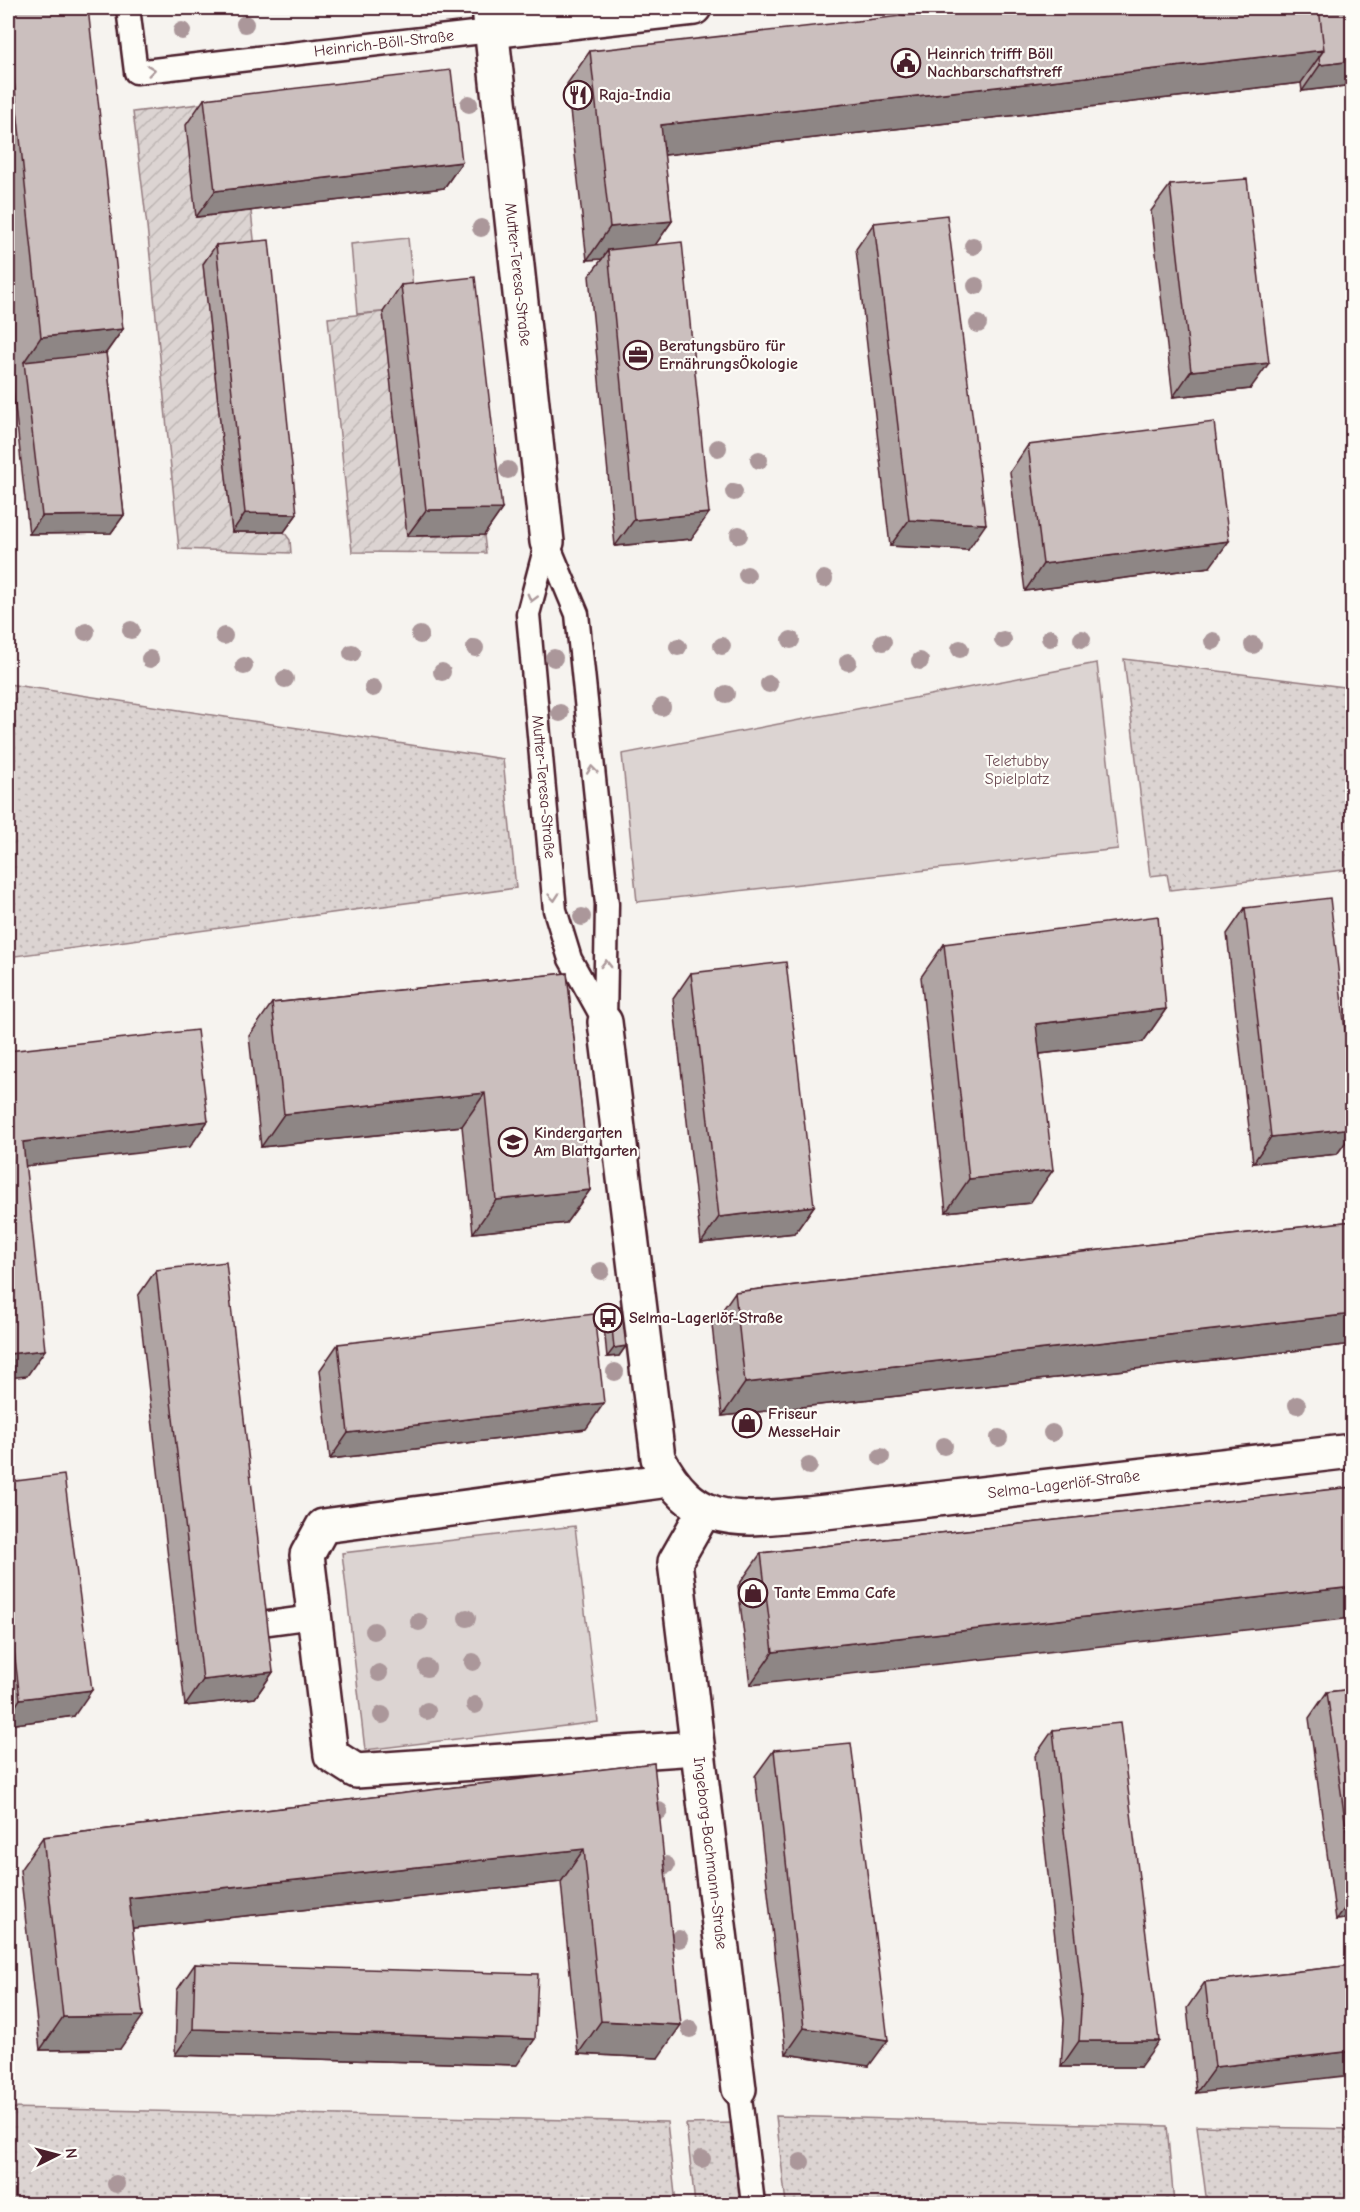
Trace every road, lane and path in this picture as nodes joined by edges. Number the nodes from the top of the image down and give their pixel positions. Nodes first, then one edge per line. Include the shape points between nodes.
1 (128, 8) edge
2 (694, 8) edge
3 (490, 19) edge
4 (547, 542) junction
5 (605, 1022) junction
6 (1353, 1451) edge
7 (670, 1480) junction
8 (704, 1511) junction
9 (313, 1617) junction
10 (246, 1626) edge
11 (696, 1748) junction
12 (740, 2089) joint
13 (753, 2205) edge

1 -> 3 lane, Heinrich-Böll-Straße via 136,72
2 - 3 street, Heinrich-Böll-Straße
3 - 4 street, Mutter-Teresa-Straße
5 -> 4 lane, Mutter-Teresa-Straße via 607,904 577,614
4 -> 5 lane, Mutter-Teresa-Straße via 528,614 555,910 570,959
5 - 7 street, Mutter-Teresa-Straße via 658,1458
6 - 8 street, Selma-Lagerlöf-Straße via 797,1515 736,1518
7 - 8 street, Mutter-Teresa-Straße via 686,1499
7 - 9 street via 323,1526 307,1555
8 - 11 street, Ingeborg-Bachmann-Straße via 675,1562
9 - 10 lane
9 - 11 street via 331,1755 356,1771
11 - 12 street, Ingeborg-Bachmann-Straße
12 - 13 lane, Ingeborg-Bachmann-Straße

